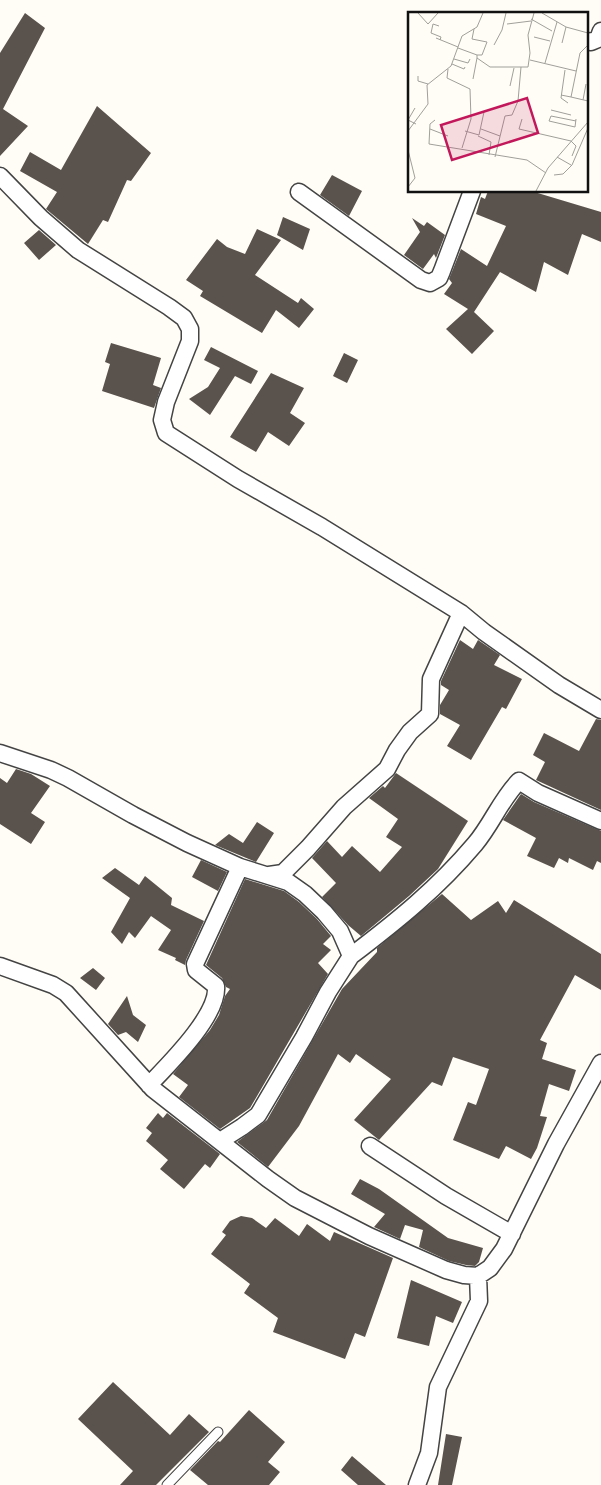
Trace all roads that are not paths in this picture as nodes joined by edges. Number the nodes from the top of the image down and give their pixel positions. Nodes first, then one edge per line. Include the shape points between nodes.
1 (601, 32) edge
2 (588, 42) edge
3 (0, 176) edge
4 (299, 192) dead end
5 (472, 192) edge
6 (461, 613) junction
7 (601, 710) edge
8 (0, 753) edge
9 (601, 821) edge
10 (240, 867) junction
11 (269, 875) junction
12 (351, 956) junction
13 (0, 966) edge
14 (601, 1063) edge
15 (149, 1084) junction
16 (220, 1140) junction
17 (370, 1146) dead end
18 (512, 1234) junction
19 (478, 1276) junction
20 (218, 1432) dead end
21 (167, 1485) edge
22 (417, 1485) edge

1 - 2 street via 598,39
3 - 6 street via 78,250 184,318 190,329 190,341 166,402 162,420 166,432
4 - 5 street via 421,280 430,283 439,278
6 - 7 street via 559,685
6 - 11 street via 431,679 430,714 410,732 387,769 344,807 283,873
8 - 10 street via 68,778 142,820
9 - 12 street via 518,781 476,842 429,894
10 - 11 street
10 - 15 street via 195,964 196,970 216,986 214,1002 204,1021
11 - 12 street via 288,882 324,912 340,932
12 - 16 street via 258,1115
13 - 15 street via 52,984 66,993
14 - 18 street via 556,1144
15 - 16 street
16 - 19 street via 268,1180 340,1222 446,1270
17 - 18 street
18 - 19 street via 490,1268
19 - 22 street via 479,1301 438,1387 429,1453
20 - 21 lane

